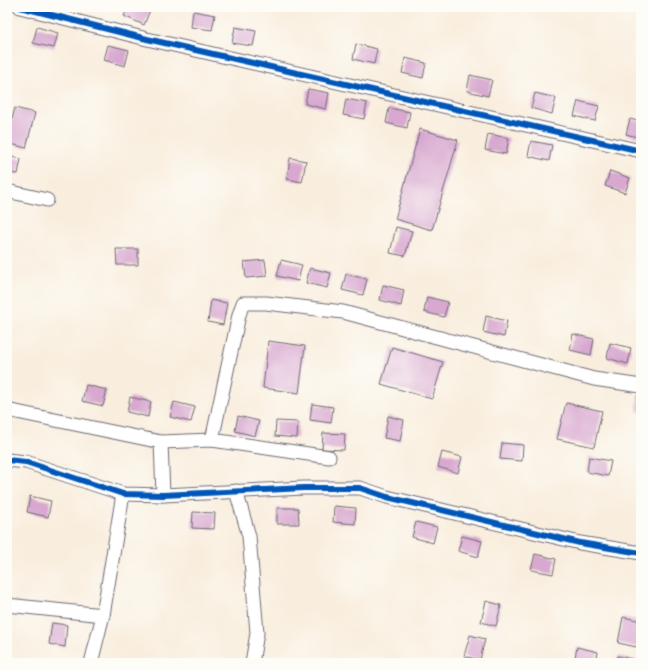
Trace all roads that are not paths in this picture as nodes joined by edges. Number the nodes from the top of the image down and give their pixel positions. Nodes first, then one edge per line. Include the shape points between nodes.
1 (20, 7) edge
2 (641, 151) edge
3 (7, 191) edge
4 (47, 200) dead end
5 (641, 386) edge
6 (7, 410) edge
7 (212, 440) junction
8 (161, 442) junction
9 (329, 457) dead end
10 (7, 460) edge
11 (236, 491) junction
12 (123, 494) junction
13 (163, 495) junction
14 (641, 553) edge
15 (7, 605) edge
16 (103, 615) junction
17 (91, 663) edge
18 (252, 663) edge

1 - 2 street via 147,39
3 - 4 street
5 - 7 street via 594,379 344,312 266,303 242,303
6 - 8 street
7 - 8 street
7 - 9 street
8 - 13 street
10 - 12 street via 26,462
11 - 13 street
11 - 14 street via 360,488 387,497 580,543
11 - 18 street via 249,536 257,633
12 - 13 street
12 - 16 street
15 - 16 street
16 - 17 street

